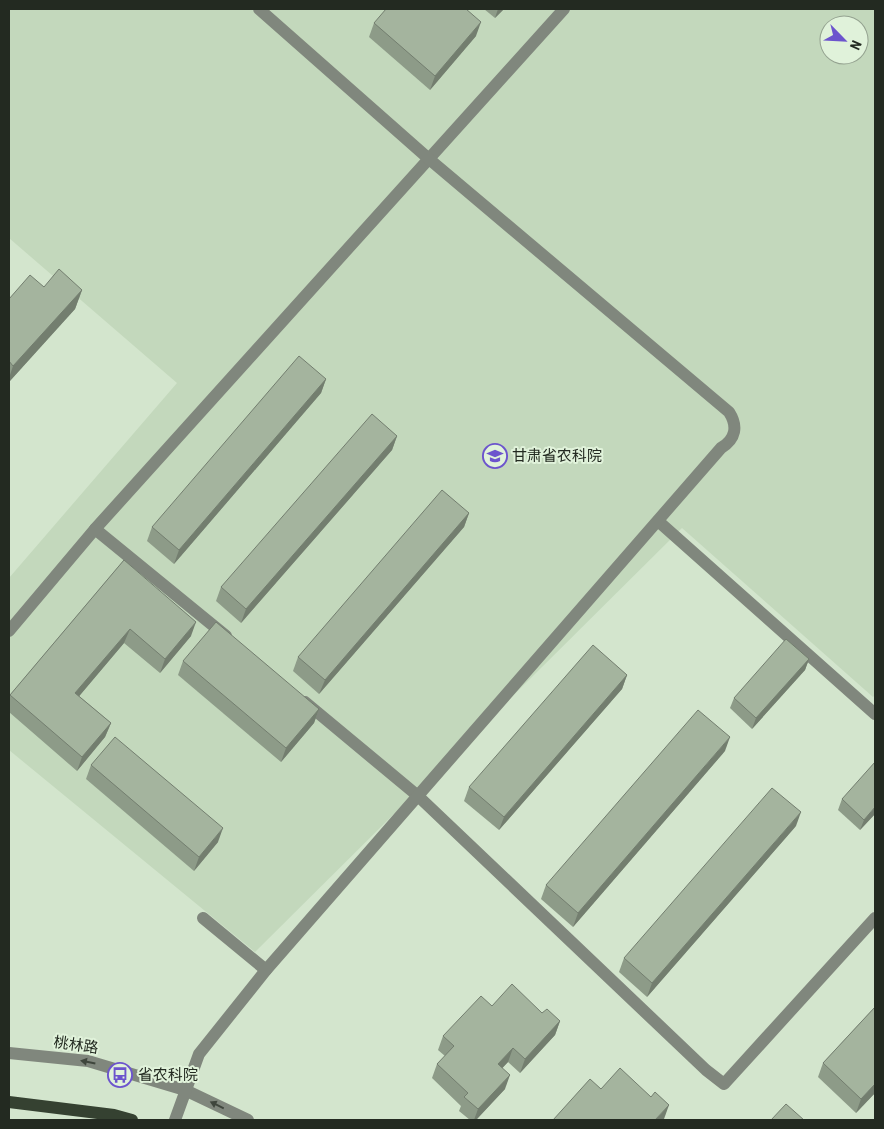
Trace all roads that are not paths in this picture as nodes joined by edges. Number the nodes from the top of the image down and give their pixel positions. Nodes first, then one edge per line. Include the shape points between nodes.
1 (259, 9) edge
2 (564, 9) edge
3 (429, 159) junction
4 (658, 520) junction
5 (95, 529) junction
6 (9, 631) edge
7 (234, 643) edge
8 (295, 694) edge
9 (875, 714) edge
10 (418, 796) junction
11 (203, 918) dead end
12 (875, 918) edge
13 (266, 970) junction
14 (9, 1053) edge
15 (185, 1090) junction
16 (9, 1102) edge
17 (132, 1120) edge
18 (175, 1120) edge
19 (248, 1120) edge

1 - 3 lane
2 - 3 lane
3 - 4 lane via 729,412 735,425 732,439
3 - 5 lane
4 - 9 lane
4 - 10 lane
5 - 6 lane
5 - 7 lane
8 - 10 lane
10 - 12 lane via 724,1084
10 - 13 lane
11 - 13 lane
13 - 15 lane via 199,1054
15 -> 14 lane, 桃林路 via 88,1061
15 - 18 lane
19 -> 15 lane, 桃林路
16 - 17 main road

